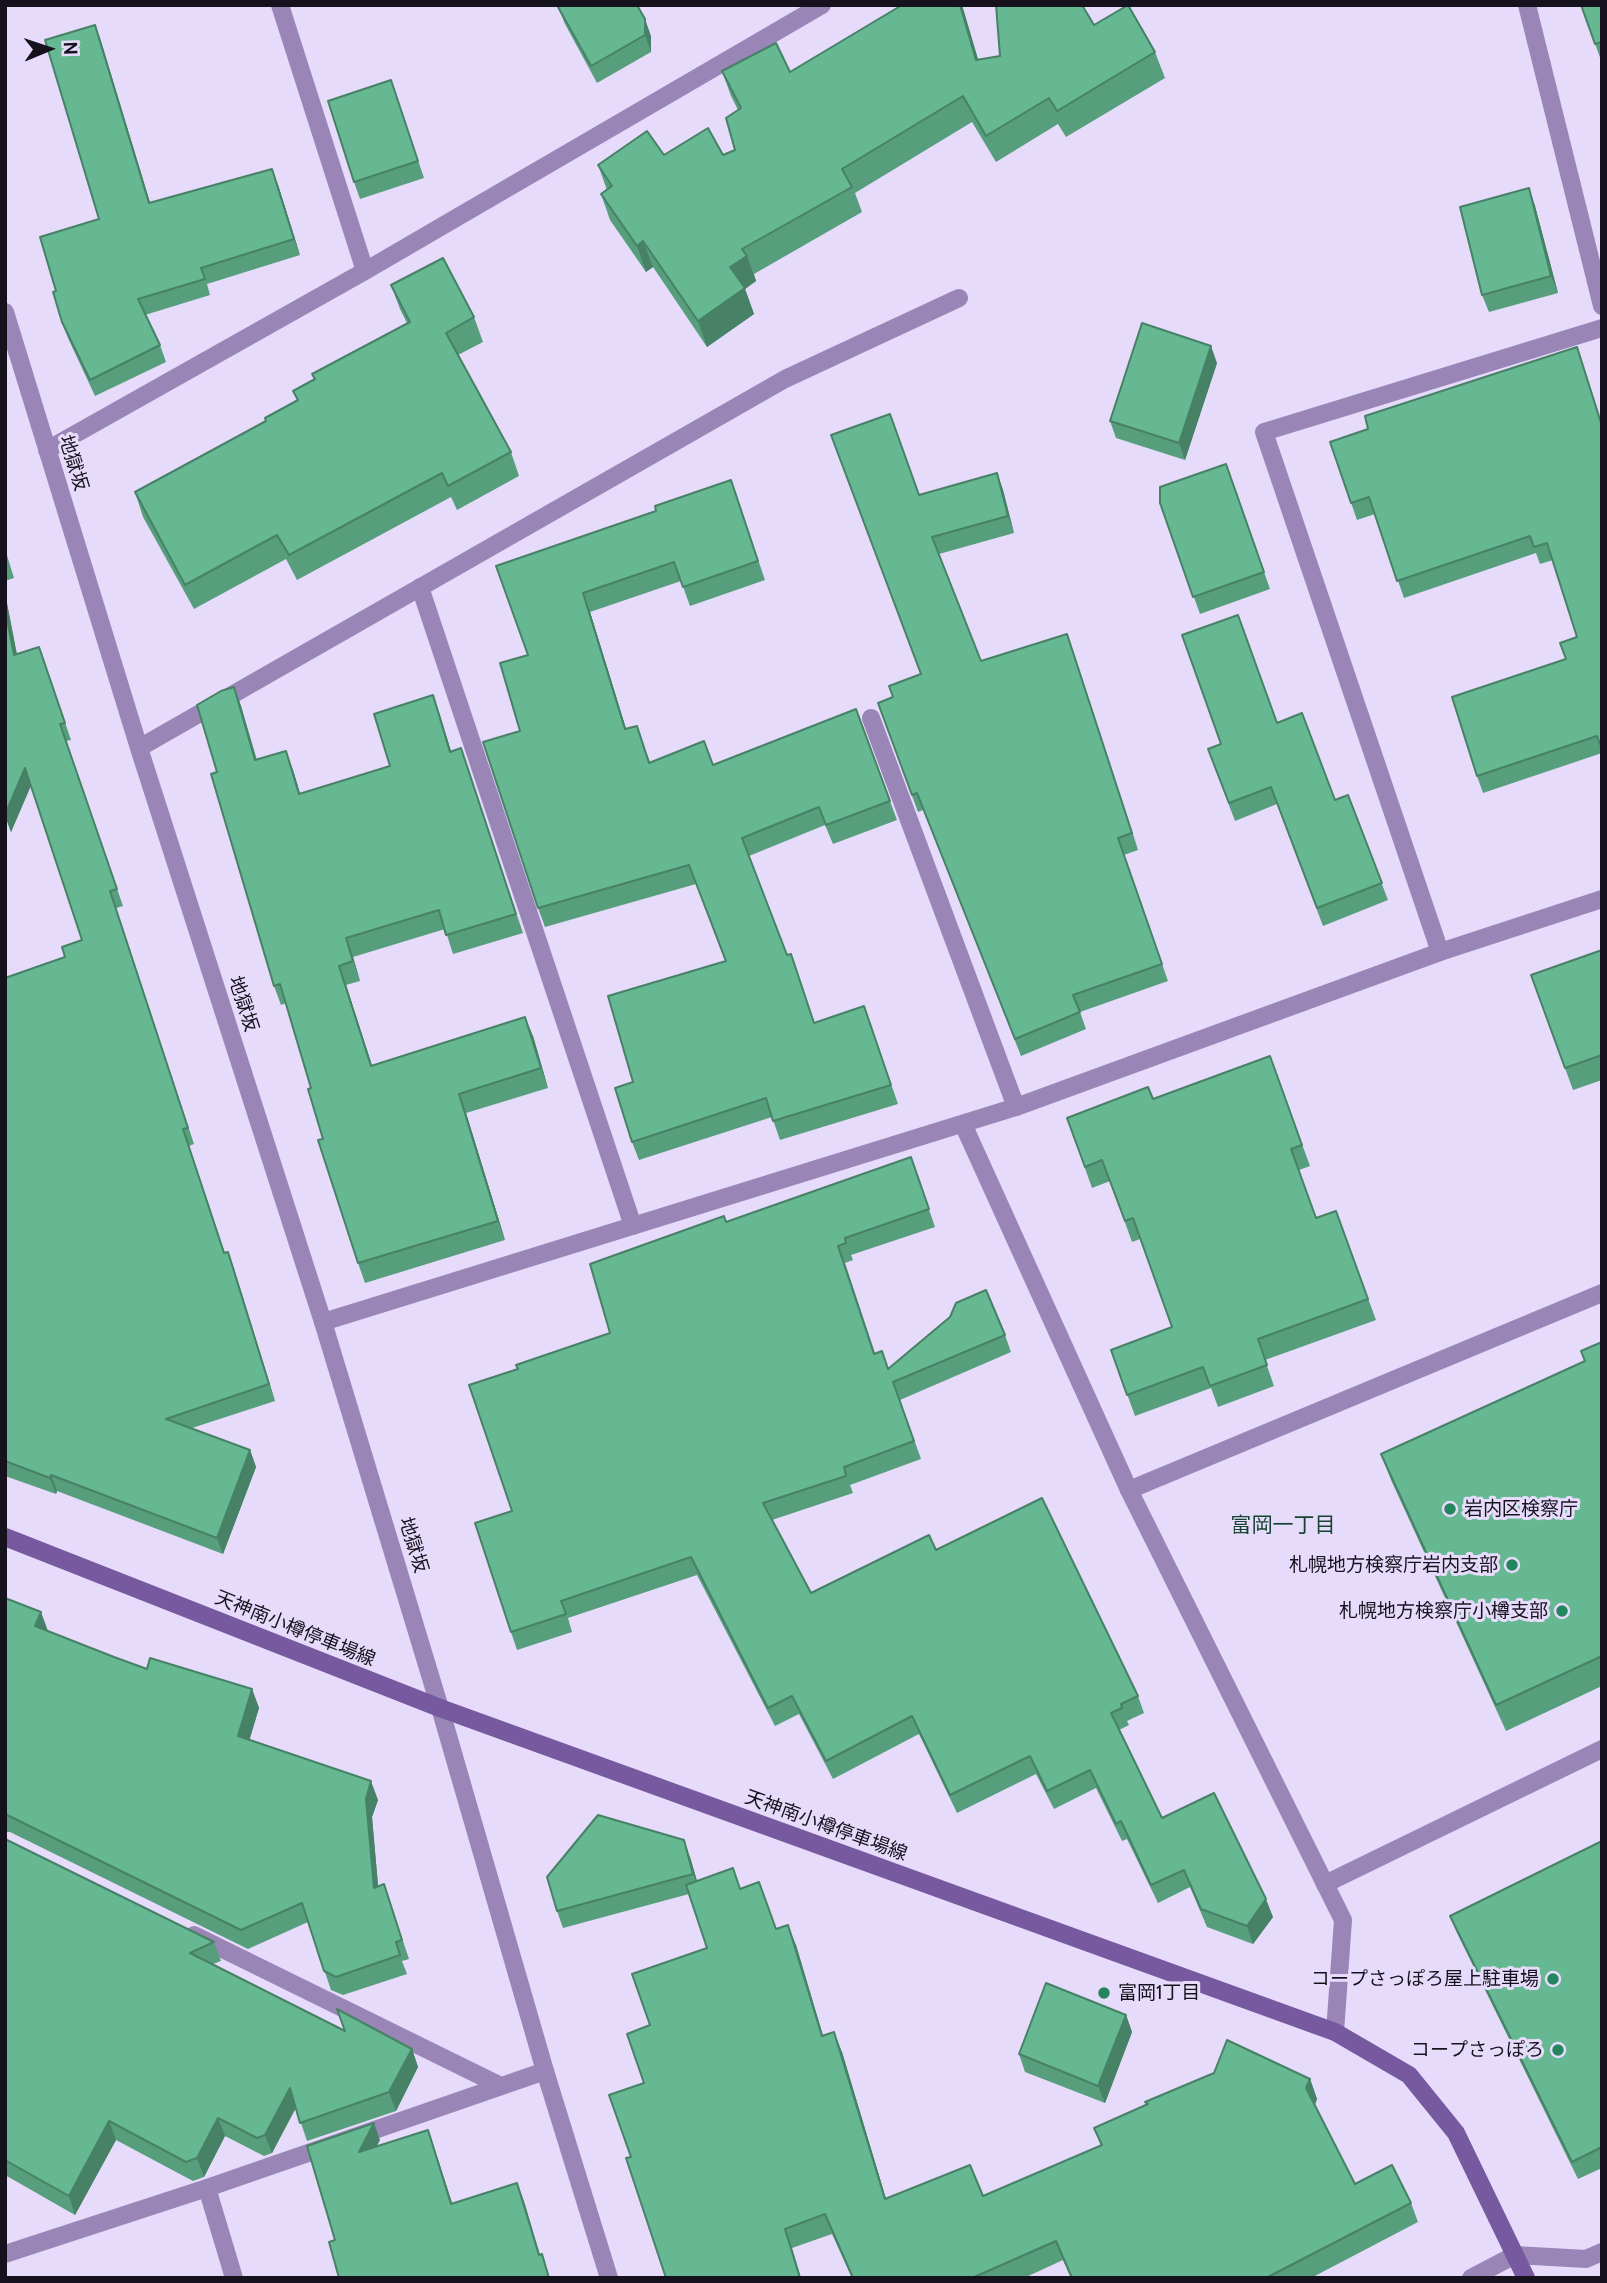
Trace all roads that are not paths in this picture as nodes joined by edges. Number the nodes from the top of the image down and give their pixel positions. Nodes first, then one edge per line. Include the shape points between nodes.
1 (281, 5) edge
2 (822, 5) edge
3 (1527, 5) edge
4 (365, 271) junction
5 (959, 298) dead end
6 (1602, 306) edge
7 (5, 312) edge
8 (1602, 328) edge
9 (47, 450) junction
10 (420, 587) junction
11 (871, 718) dead end
12 (139, 748) junction
13 (1602, 899) edge
14 (1440, 952) junction
15 (1016, 1107) junction
16 (962, 1124) junction
17 (633, 1226) junction
18 (1602, 1293) edge
19 (323, 1322) junction
20 (1129, 1489) junction
21 (5, 1537) edge
22 (440, 1708) junction
23 (1602, 1749) edge
24 (1325, 1884) junction
25 (179, 1927) edge
26 (1335, 2032) junction
27 (545, 2071) junction
28 (501, 2086) junction
29 (207, 2188) junction
30 (1602, 2252) edge
31 (5, 2254) edge
32 (1515, 2255) junction
33 (234, 2278) edge
34 (609, 2278) edge
35 (1471, 2278) edge
36 (1526, 2278) edge

1 - 4 street
2 - 4 street
3 - 6 street
4 - 9 street
5 - 10 street via 785,379
7 - 9 street, 地獄坂
8 - 14 street via 1264,432
9 - 12 street, 地獄坂
10 - 12 street
10 - 17 street
11 - 15 street
12 - 19 street, 地獄坂
13 - 14 street
14 - 15 street
15 - 16 street
16 - 17 street
16 - 20 street
17 - 19 street
18 - 20 street
19 - 22 street, 地獄坂
20 - 24 street
21 - 22 main road, 天神南小樽停車場線
22 - 26 main road, 天神南小樽停車場線
22 - 27 street, 地獄坂
23 - 24 street
24 - 26 street via 1343,1920
25 - 28 street
26 - 32 main road, 天神南小樽停車場線 via 1409,2075 1440,2113 1455,2133
27 - 28 street
27 - 34 street, 地獄坂
28 - 29 street
29 - 31 street
29 - 33 street
30 - 32 street via 1586,2259
32 - 35 street
32 - 36 main road, 天神南小樽停車場線

